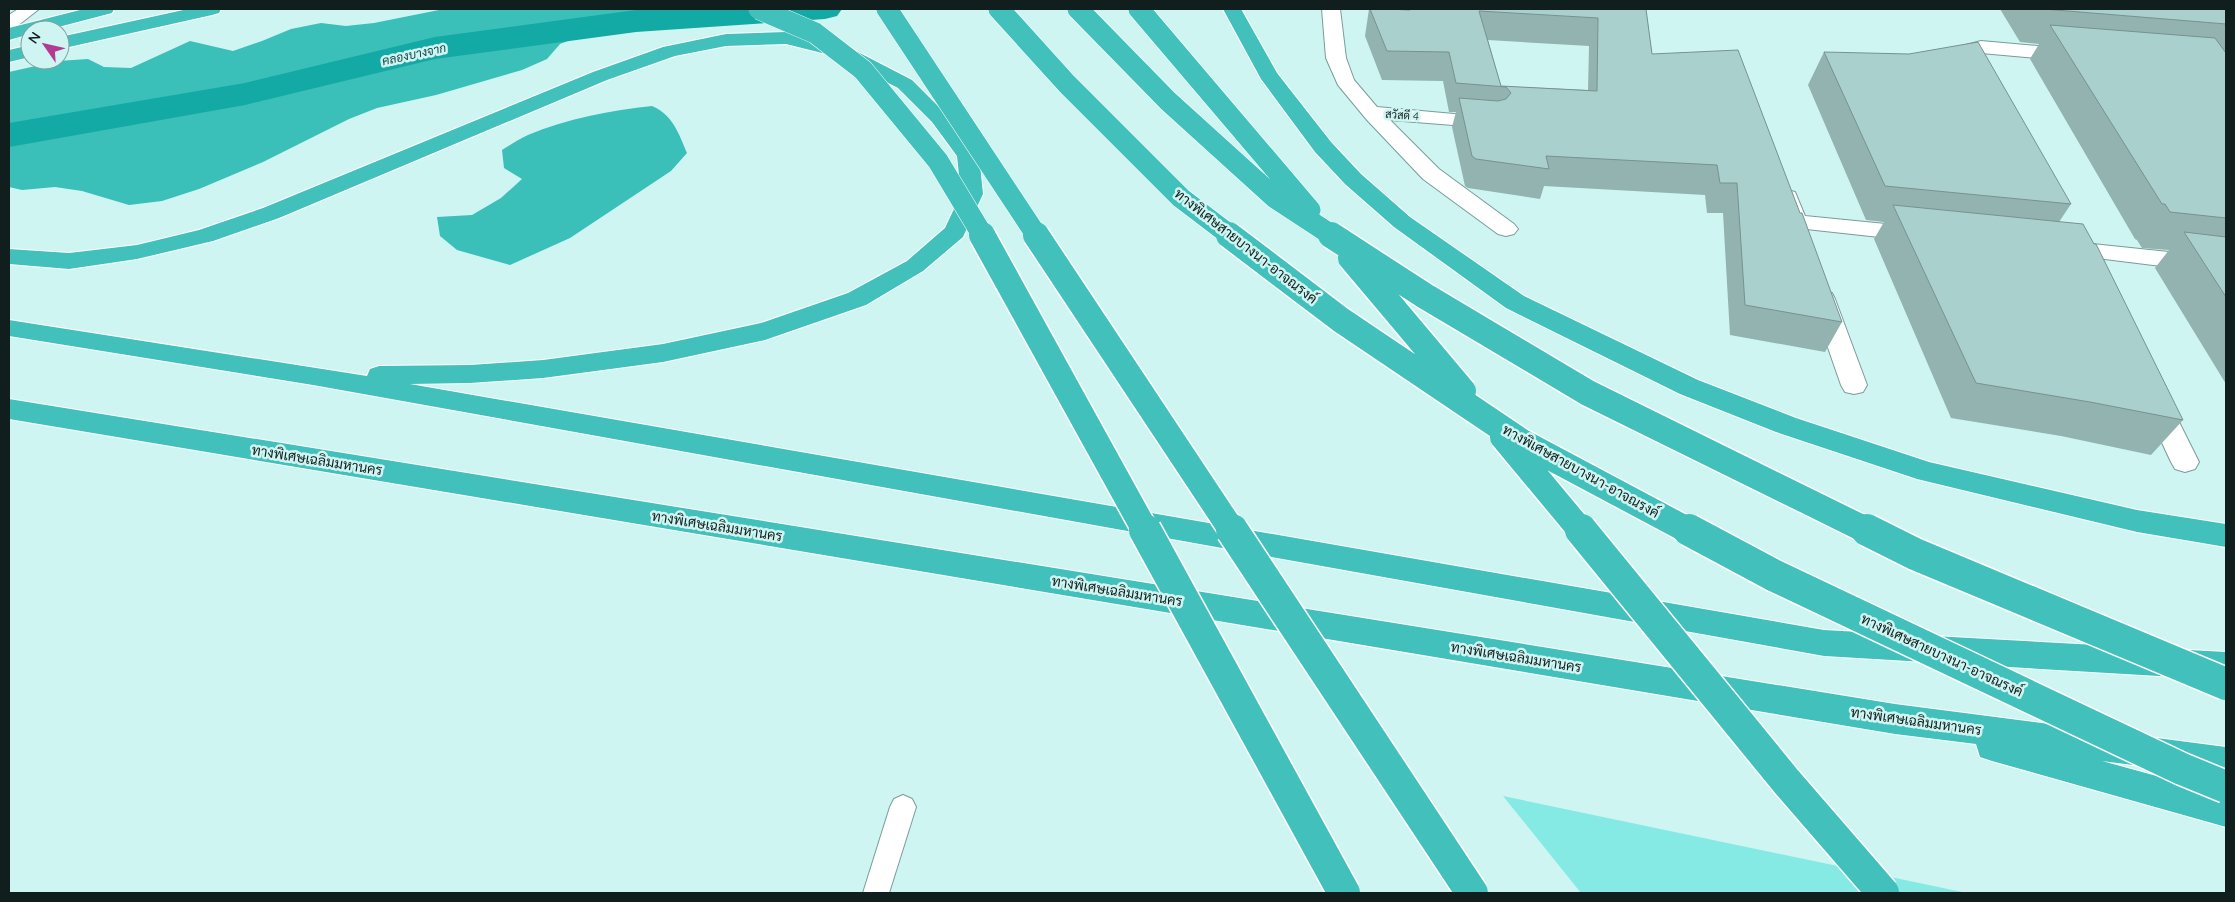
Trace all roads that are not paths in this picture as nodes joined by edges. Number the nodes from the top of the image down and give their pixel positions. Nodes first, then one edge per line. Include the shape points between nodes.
1 (29, 9) edge
2 (105, 9) edge
3 (212, 9) edge
4 (759, 9) edge
5 (887, 9) edge
6 (999, 9) edge
7 (1078, 9) edge
8 (1140, 9) edge
9 (1232, 9) edge
10 (1331, 9) edge
11 (9, 23) edge
12 (9, 34) edge
13 (70, 41) edge
14 (2089, 56) edge
15 (1990, 88) edge
16 (1374, 116) junction
17 (1491, 122) edge
18 (1780, 177) edge
19 (1796, 222) junction
20 (2066, 224) edge
21 (1506, 229) dead end
22 (1933, 235) edge
23 (2041, 246) edge
24 (1806, 249) edge
25 (9, 257) edge
26 (2085, 259) junction
27 (2226, 266) edge
28 (1815, 276) edge
29 (9, 328) edge
30 (312, 376) junction
31 (2146, 382) edge
32 (1854, 385) dead end
33 (9, 410) edge
34 (2185, 462) dead end
35 (2226, 536) edge
36 (2226, 666) edge
37 (2226, 684) edge
38 (1895, 719) junction
39 (2226, 762) edge
40 (2226, 787) edge
41 (903, 807) dead end
42 (2226, 811) edge
43 (876, 893) edge
44 (1344, 893) edge
45 (1472, 893) edge
46 (1883, 893) edge

1 - 11 street
2 - 12 highway
3 - 13 highway
4 - 44 highway, bridge via 814,33 863,70 938,161 994,254
5 - 45 highway, bridge
6 - 40 highway, ทางพิเศษสายบางนา-อาจณรงค์, bridge via 1066,84 1181,198 1342,320 1522,442 1773,575
7 - 37 highway, bridge via 1168,100 1275,198 1425,296 1579,388 1915,554
8 - 46 highway, bridge via 1578,526 1799,798
9 - 35 highway via 1268,75 1323,147 1353,179 1402,222 1515,302 1689,388 1786,425 1927,472 2138,521
10 - 16 street, สวัสดี 4 via 1336,58 1345,81
14 - 15 street via 1981,48 1970,50
16 - 17 street, สวัสดี 4 via 1376,113
16 - 21 street via 1431,174
18 - 19 street
19 - 22 street
19 - 24 street
20 - 26 street
23 - 26 street
25 - 30 highway via 69,261 137,252 205,236 318,194 600,76 670,51 726,40 786,38 845,53 905,84 939,118 968,155 972,194 955,232 915,266 857,299 765,331 663,353 542,370
26 - 27 street
28 - 32 street
29 - 30 highway
30 - 36 highway via 1824,643
31 - 34 street
33 - 38 highway, ทางพิเศษเฉลิมมหานคร
38 - 39 highway, ทางพิเศษเฉลิมมหานคร
38 - 42 highway
41 - 43 lane

